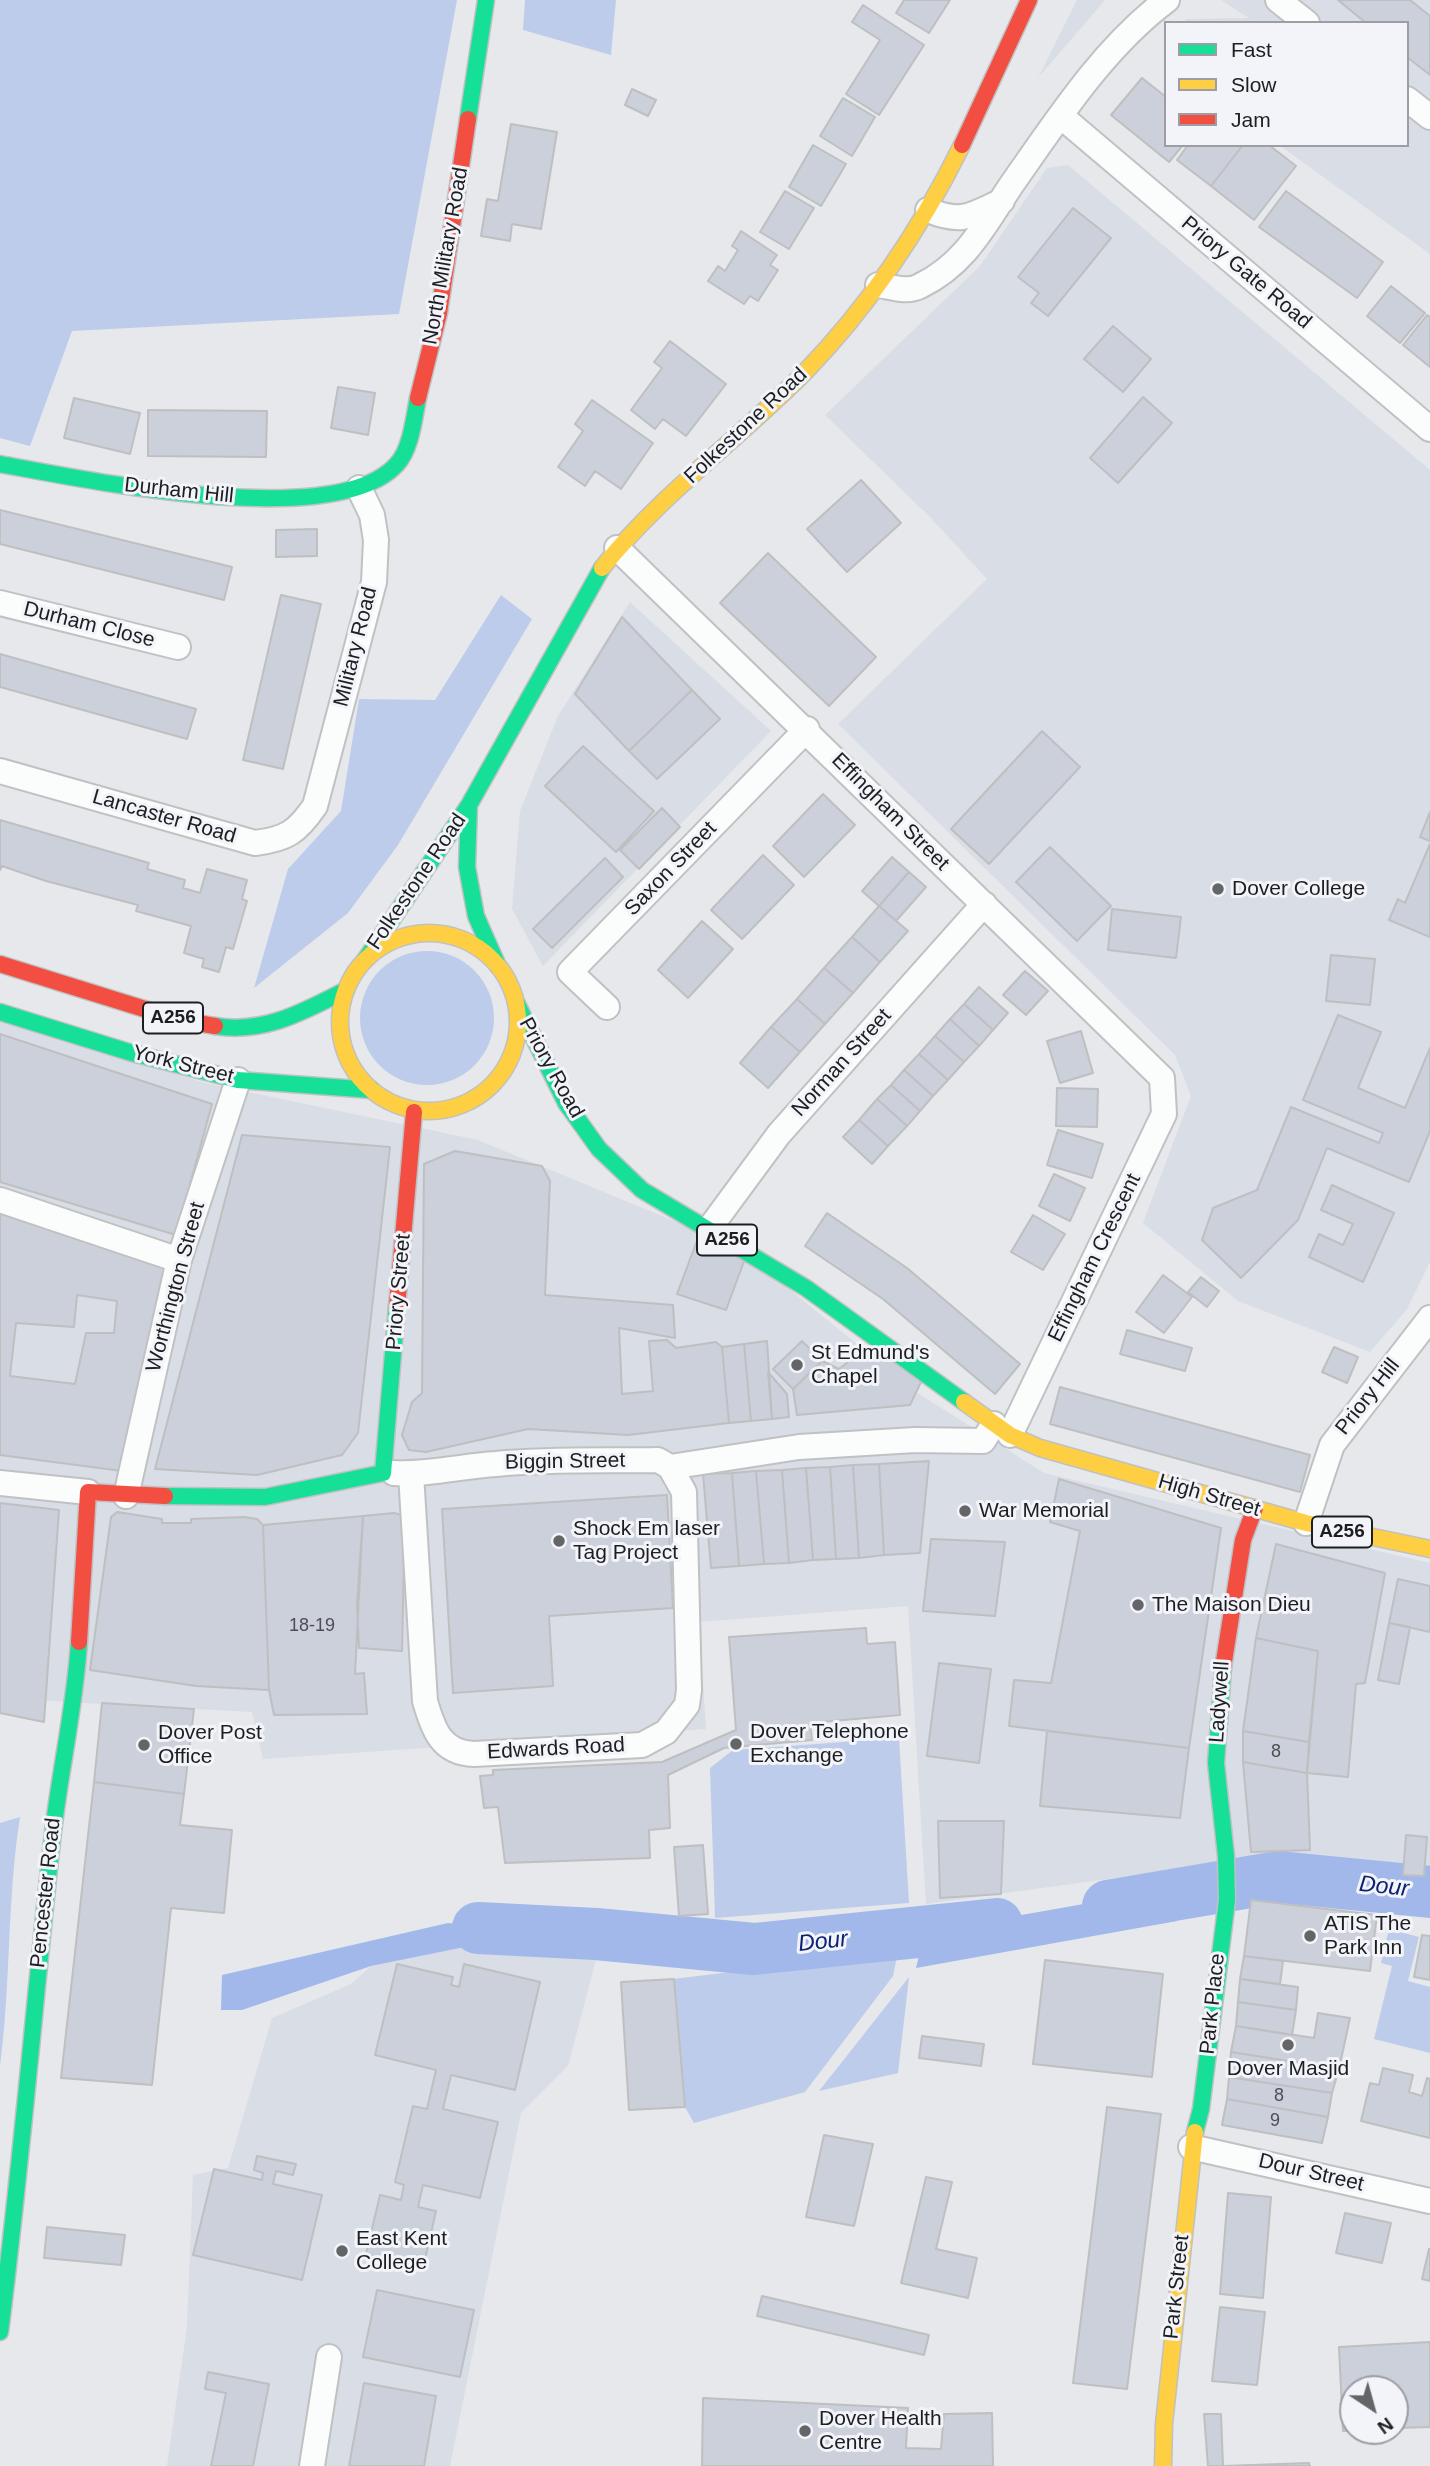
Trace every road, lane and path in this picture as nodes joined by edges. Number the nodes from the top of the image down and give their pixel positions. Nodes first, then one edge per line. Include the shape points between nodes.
1 (486, 0) edge
2 (1029, 0) edge
3 (1167, 0) edge
4 (1278, 0) edge
5 (1304, 21) edge
6 (1409, 101) edge
7 (1062, 117) junction
8 (1430, 117) edge
9 (1002, 201) junction
10 (928, 210) junction
11 (878, 285) junction
12 (1430, 429) edge
13 (0, 464) edge
14 (359, 488) junction
15 (617, 548) junction
16 (0, 603) edge
17 (178, 647) dead end
18 (807, 729) junction
19 (0, 771) edge
20 (469, 805) junction
21 (315, 806) joint
22 (984, 904) junction
23 (365, 960) junction
24 (0, 964) edge
25 (498, 966) junction
26 (346, 990) junction
27 (517, 1004) junction
28 (607, 1007) dead end
29 (0, 1012) edge
30 (1162, 1078) joint
31 (238, 1080) junction
32 (372, 1090) junction
33 (414, 1112) junction
34 (0, 1200) edge
35 (709, 1229) junction
36 (179, 1260) junction
37 (1430, 1318) edge
38 (1002, 1430) junction
39 (670, 1466) junction
40 (383, 1473) junction
41 (411, 1474) junction
42 (0, 1483) edge
43 (88, 1493) junction
44 (127, 1496) junction
45 (1255, 1508) junction
46 (1306, 1523) junction
47 (1430, 1549) edge
48 (1227, 1900) joint
49 (1201, 2109) joint
50 (1191, 2147) junction
51 (1430, 2200) edge
52 (0, 2332) edge
53 (329, 2357) dead end
54 (312, 2466) edge
55 (1163, 2466) edge

1 - 14 main road, North Military Road via 439,313 408,441 399,463
2 - 10 main road, Folkestone Road
3 - 7 street via 1112,52
4 - 5 street
6 - 8 street
7 - 9 street
7 - 12 street, Priory Gate Road
9 - 10 street via 964,219
9 - 11 street via 965,254 937,275 905,290
10 - 11 main road, Folkestone Road
11 - 15 main road, Folkestone Road via 779,400
13 - 14 main road, Durham Hill via 149,491 224,498
14 - 21 street, Military Road via 372,515 376,540 373,582
15 - 18 street, Effingham Street
15 - 20 main road, Folkestone Road
16 - 17 street, Durham Close
18 - 22 street, Effingham Street
18 - 28 street, Saxon Street via 570,972
19 - 21 street, Lancaster Road via 255,843 282,839 301,826
20 - 23 main road, Folkestone Road
20 - 25 main road, Folkestone Road via 467,867 476,916
22 - 30 street, Effingham Street
22 - 35 street, Norman Street via 779,1133
23 - 25 main road via 385,944 433,932 480,948
23 - 26 main road
24 - 26 main road, York Street / A256 via 180,1020 242,1030 300,1014
25 - 27 main road
26 - 32 main road via 341,1035 348,1058
27 - 33 main road via 513,1051 486,1090 466,1103
27 - 35 main road, Priory Road / A256 via 566,1103 599,1149 642,1190
29 - 31 main road, York Street / A256
30 - 38 street, Effingham Crescent via 1164,1114
31 - 32 main road, York Street / A256
31 - 36 street, Worthington Street
32 - 33 main road
33 - 40 main road, Priory Street
34 - 36 street
35 - 38 main road, Priory Road / A256 via 806,1288
36 - 44 street, Worthington Street
37 - 46 street, Priory Hill via 1332,1445
38 - 39 street, Biggin Street via 983,1441 799,1447
38 - 45 main road, High Street / A256 via 1040,1448
39 - 41 street, Biggin Street via 658,1460 496,1464
39 - 41 street, Edwards Road via 684,1492 687,1705 666,1732 642,1745 474,1754 448,1747 438,1736 425,1701
40 - 41 street, Biggin Street
40 - 44 main road, Biggin Street via 265,1497
42 - 43 street
43 - 44 main road
43 - 52 main road, Pencester Road via 76,1688 55,1809 21,2169
45 - 46 main road, High Street / A256
45 - 48 main road, Ladywell via 1243,1540 1225,1642 1216,1763
46 - 47 main road, High Street / A256
48 - 49 main road, Park Place
49 - 50 main road, Park Street
50 - 51 street, Dour Street
50 - 55 main road, Park Street
53 - 54 street

